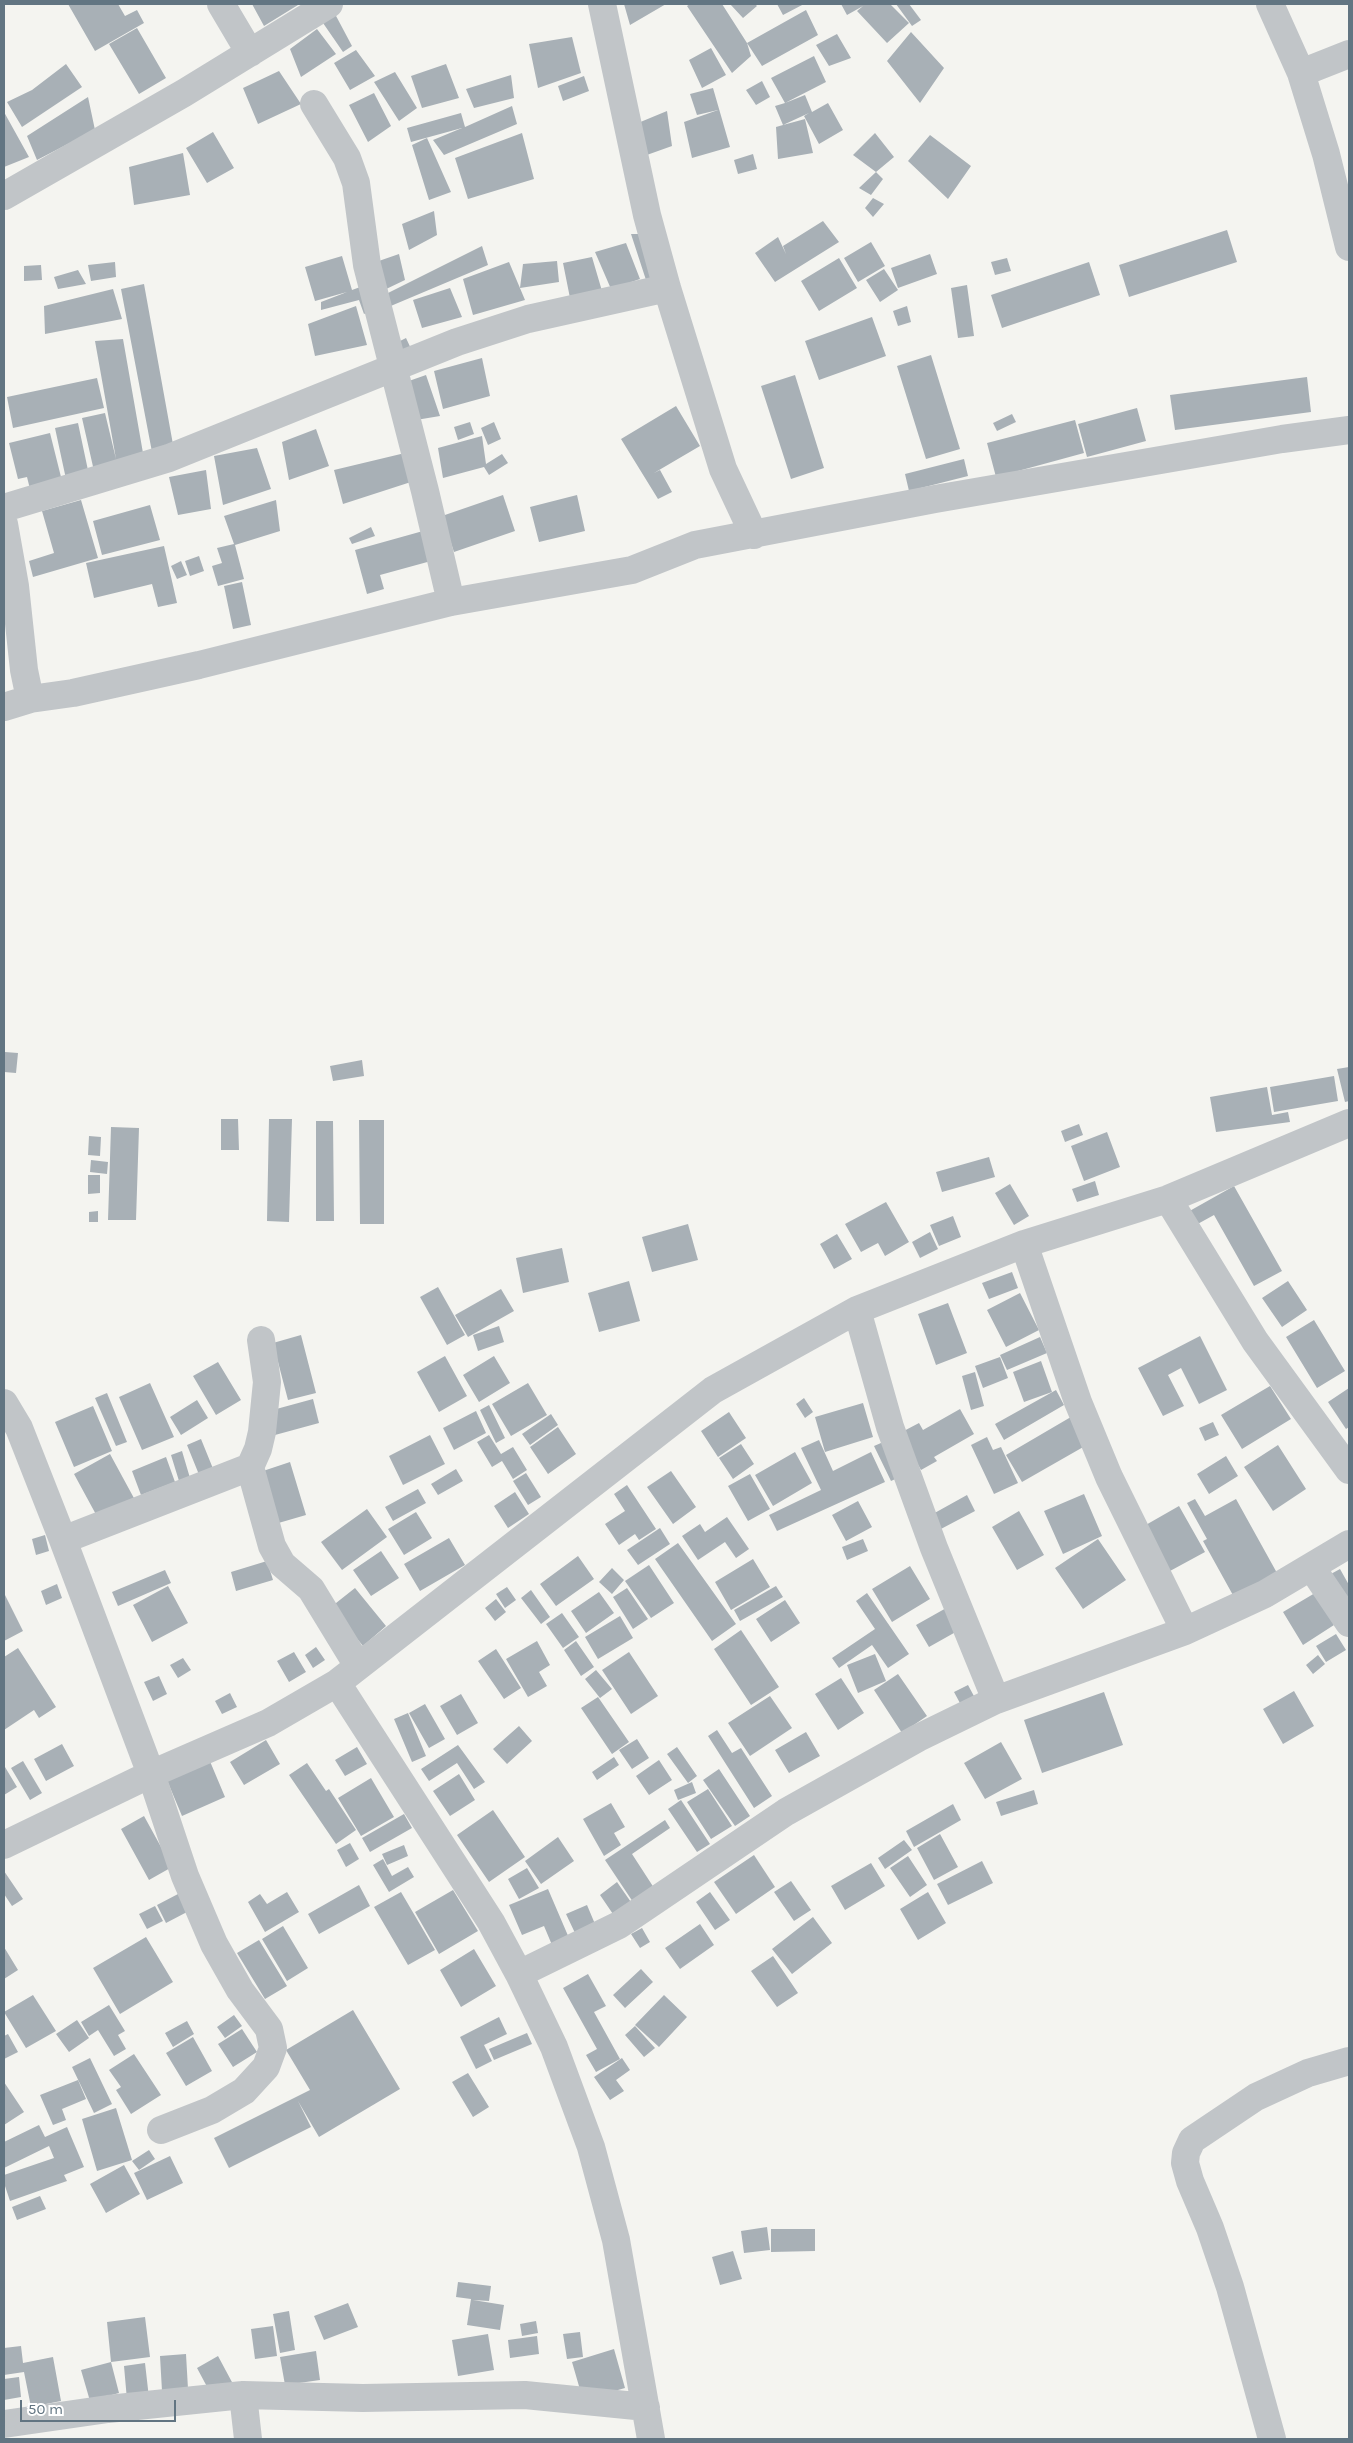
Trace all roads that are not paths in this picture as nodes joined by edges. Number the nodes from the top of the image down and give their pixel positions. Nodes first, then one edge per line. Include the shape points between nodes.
1 (221, 4) edge
2 (328, 4) edge
3 (602, 4) edge
4 (1270, 4) edge
5 (250, 53) junction
6 (1349, 54) edge
7 (1301, 73) junction
8 (314, 104) dead end
9 (4, 196) edge
10 (1349, 247) edge
11 (667, 288) junction
12 (392, 367) junction
13 (1349, 430) edge
14 (4, 508) edge
15 (4, 524) edge
16 (754, 535) junction
17 (451, 602) junction
18 (30, 699) junction
19 (4, 707) edge
20 (1349, 1124) edge
21 (1168, 1199) junction
22 (1024, 1244) junction
23 (857, 1310) junction
24 (261, 1340) dead end
25 (4, 1403) edge
26 (250, 1467) junction
27 (1349, 1470) edge
28 (63, 1540) junction
29 (1349, 1544) edge
30 (1312, 1568) junction
31 (1349, 1623) edge
32 (1185, 1631) junction
33 (358, 1666) junction
34 (337, 1684) junction
35 (996, 1700) junction
36 (151, 1774) junction
37 (4, 1845) edge
38 (519, 1974) junction
39 (1349, 2061) edge
40 (161, 2130) dead end
41 (243, 2395) junction
42 (646, 2407) junction
43 (4, 2424) edge
44 (248, 2439) edge
45 (651, 2439) edge
46 (1272, 2439) edge

1 - 5 street
2 - 5 street
3 - 11 street via 647,215
4 - 7 street
5 - 9 street
6 - 7 street
7 - 10 street via 1326,154
8 - 12 street via 348,158 356,183 367,265
11 - 12 street via 528,320
11 - 16 street via 723,469
12 - 14 street via 169,458
12 - 17 street
13 - 16 street via 945,498
15 - 18 street via 16,586
16 - 17 street via 695,545 632,570
17 - 18 street via 190,667
18 - 19 street
20 - 21 street
21 - 22 street
21 - 27 street via 1255,1341
22 - 23 street
22 - 32 street via 1078,1402 1106,1469
23 - 33 street via 712,1390
23 - 35 street via 890,1428 934,1548
24 - 26 street via 267,1382 262,1432
25 - 28 street via 19,1428
26 - 28 street
26 - 33 street via 272,1546 282,1564 311,1589
28 - 36 street
29 - 30 street
30 - 31 street
30 - 32 street
32 - 35 street
33 - 34 street
34 - 36 street via 268,1723
34 - 38 street via 491,1922
35 - 38 street via 918,1738 786,1812 619,1925
36 - 37 street
36 - 40 street via 185,1876 214,1944 240,1990 269,2029 274,2048 266,2068 244,2091 212,2110
38 - 42 street via 554,2047 590,2147 616,2240
39 - 46 street via 1308,2073 1256,2097 1192,2140 1186,2153 1190,2181 1230,2287
41 - 42 street via 363,2398 525,2395
41 - 43 street
41 - 44 street
42 - 45 street

